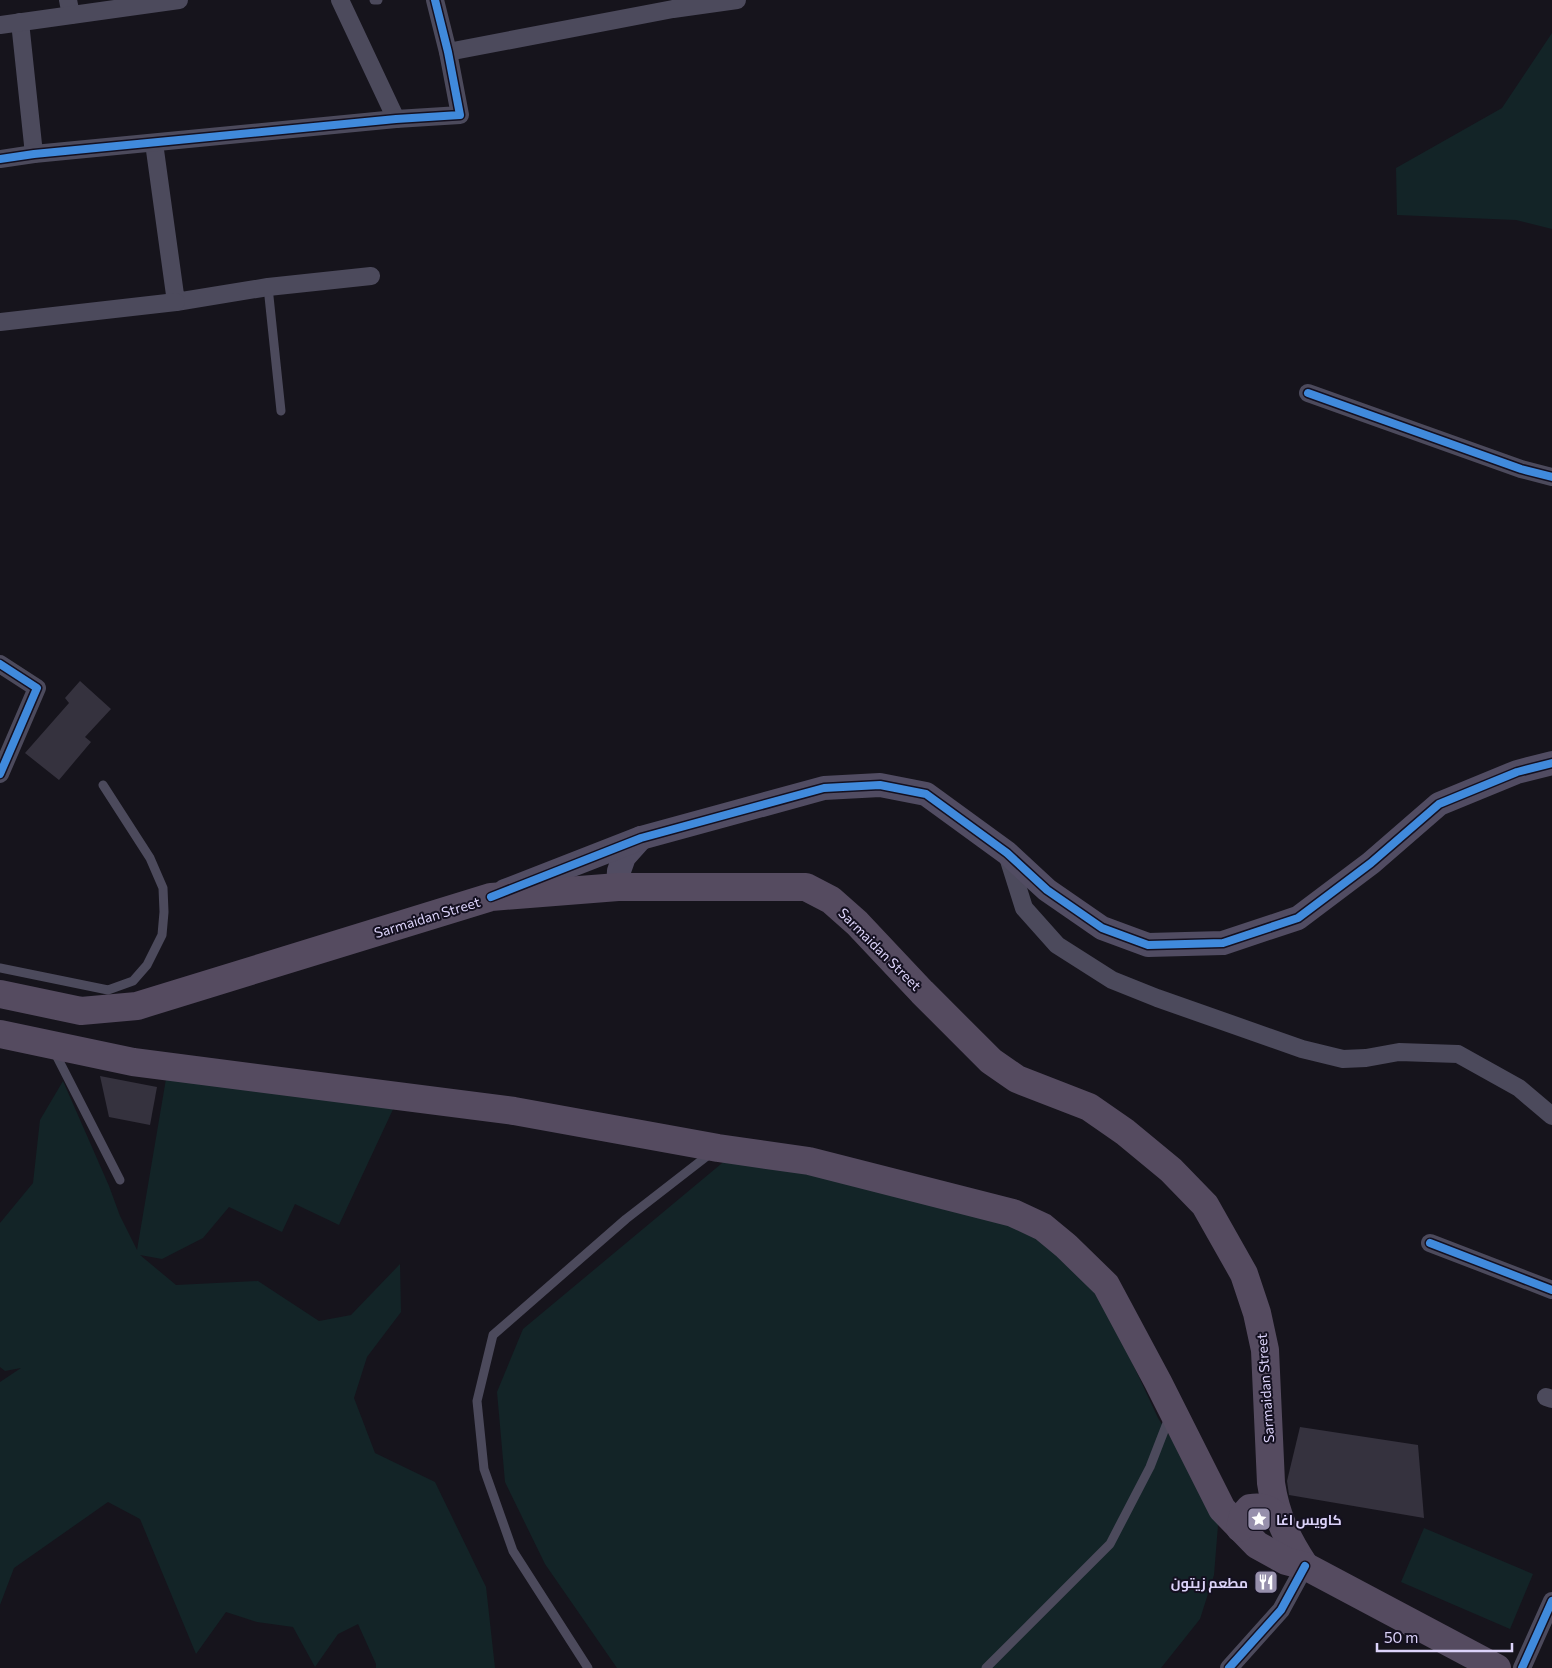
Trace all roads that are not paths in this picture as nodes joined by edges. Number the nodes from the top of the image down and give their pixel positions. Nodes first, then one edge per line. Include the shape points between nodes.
1 (179, 0) edge
2 (340, 0) edge
3 (435, 0) edge
4 (737, 0) edge
5 (70, 7) edge
6 (20, 22) junction
7 (0, 25) edge
8 (448, 52) junction
9 (396, 119) junction
10 (154, 143) junction
11 (34, 154) junction
12 (0, 159) edge
13 (371, 276) dead end
14 (268, 287) junction
15 (176, 302) junction
16 (0, 322) edge
17 (1308, 393) dead end
18 (281, 412) dead end
19 (1552, 477) edge
20 (0, 664) edge
21 (1552, 762) edge
22 (0, 774) edge
23 (103, 785) dead end
24 (641, 838) junction
25 (1007, 853) junction
26 (618, 886) junction
27 (491, 897) junction
28 (0, 968) edge
29 (0, 994) edge
30 (0, 1034) edge
31 (51, 1045) junction
32 (1552, 1116) edge
33 (718, 1148) junction
34 (120, 1180) dead end
35 (1430, 1243) dead end
36 (1552, 1290) edge
37 (1172, 1409) junction
38 (1278, 1516) junction
39 (1249, 1537) junction
40 (1305, 1566) junction
41 (1552, 1601) edge
42 (588, 1668) edge
43 (986, 1668) edge
44 (1229, 1668) edge
45 (1497, 1668) edge
46 (1522, 1668) edge

1 - 5 street
2 - 9 street
3 - 8 street
4 - 8 street
5 - 6 street
6 - 7 street
6 - 11 street
8 - 9 street via 460,115
9 - 10 street
10 - 11 street
10 - 15 street
11 - 12 street
13 - 14 street
14 - 15 street
14 - 18 lane
15 - 16 street
17 - 19 street via 1521,469
20 - 22 street via 37,688
21 - 25 street via 1518,772 1440,804 1371,863 1298,918 1223,943 1148,945 1102,928 1047,890
23 - 28 lane via 150,858 163,888 162,935 147,965 133,981 108,990
24 - 25 street via 824,788 880,785 926,794
24 - 26 street via 624,857
24 - 27 street
25 - 32 street via 1024,908 1058,945 1112,980 1302,1049 1343,1059 1398,1052 1458,1054 1519,1088
26 - 27 main road, Sarmaidan Street
26 - 38 main road, Sarmaidan Street via 806,887 831,900 857,923 991,1060 1017,1079 1089,1108 1125,1132 1170,1170 1205,1205 1244,1274 1258,1313 1265,1350 1271,1483
27 - 29 main road, Sarmaidan Street via 137,1006 81,1011
30 - 31 main road
31 - 33 main road via 134,1062 514,1111
31 - 34 lane
33 - 37 main road via 809,1161 1013,1212 1043,1227 1106,1285
33 - 42 lane via 626,1219 494,1335 477,1401 484,1469 513,1551
35 - 36 street
37 - 39 main road via 1222,1509
37 - 43 lane via 1150,1467 1110,1544
38 - 39 main road via 1260,1506 1250,1508 1244,1516
38 - 40 main road, Sarmaidan Street via 1289,1542
39 - 40 main road via 1286,1561
40 - 44 street via 1281,1610
40 - 45 main road
41 - 46 street

